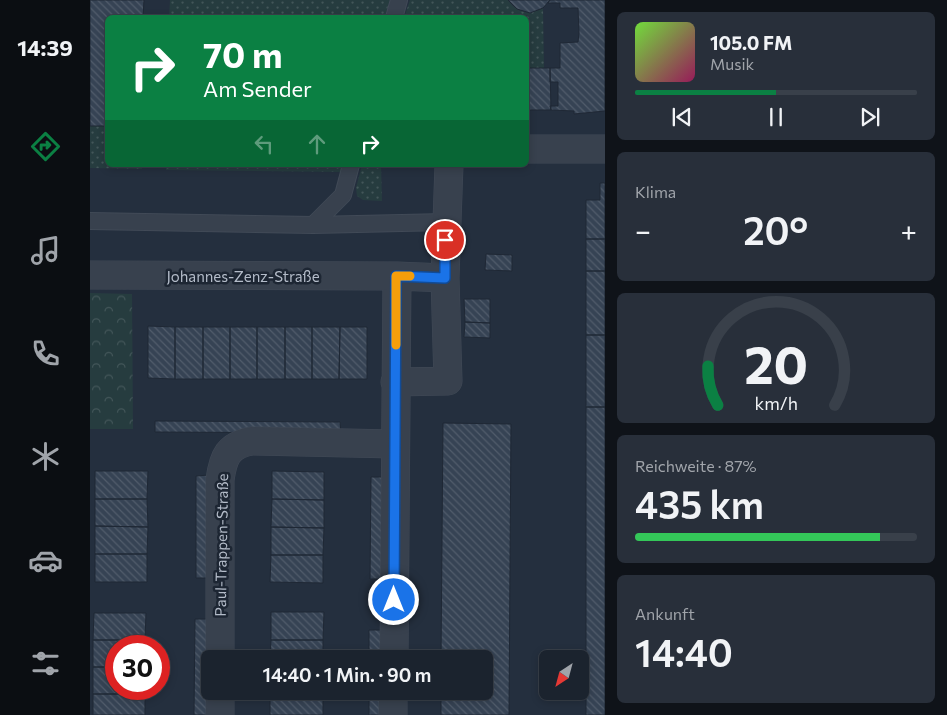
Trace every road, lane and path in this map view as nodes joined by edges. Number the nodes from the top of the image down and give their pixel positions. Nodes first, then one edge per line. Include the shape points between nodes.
1 (399, 0) edge
2 (395, 15) edge
3 (529, 149) edge
4 (604, 149) edge
5 (350, 167) edge
6 (449, 167) edge
7 (90, 221) edge
8 (446, 222) junction
9 (313, 225) junction
10 (90, 275) edge
11 (396, 276) junction
12 (445, 278) junction
13 (395, 382) junction
14 (394, 444) junction
15 (220, 650) edge
16 (394, 650) edge
17 (220, 700) edge
18 (394, 700) edge
19 (220, 715) edge
20 (393, 715) edge

1 - 2 lane
3 - 4 street
5 - 9 lane via 342,195
6 - 8 street
7 - 9 lane
8 - 9 lane
8 - 12 street
10 - 11 street, Johannes-Zenz-Straße
11 - 12 street, Johannes-Zenz-Straße
11 - 13 street
12 - 13 street via 448,381
13 - 14 street
14 - 15 street, Paul-Trappen-Straße via 252,441 240,443 231,450 222,462 220,480
14 - 16 street
17 - 19 street
18 - 20 street

